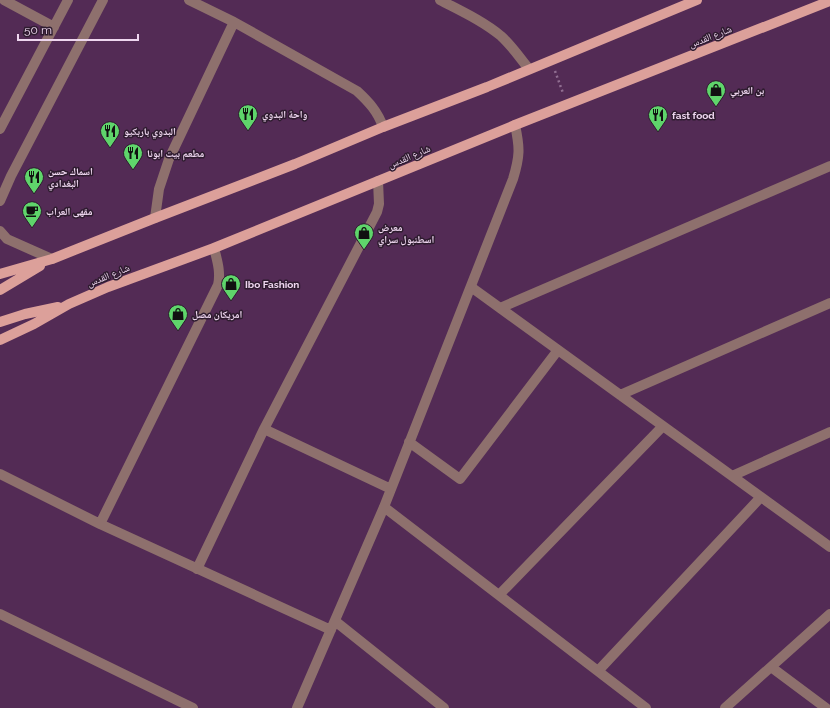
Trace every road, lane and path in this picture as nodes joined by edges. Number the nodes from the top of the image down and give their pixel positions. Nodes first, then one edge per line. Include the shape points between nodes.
1 (4, 0) edge
2 (68, 0) edge
3 (103, 0) edge
4 (188, 0) edge
5 (440, 0) edge
6 (693, 1) edge
7 (830, 1) edge
8 (234, 22) junction
9 (54, 27) junction
10 (550, 61) junction
11 (529, 69) junction
12 (568, 104) junction
13 (515, 125) junction
14 (383, 127) junction
15 (0, 129) edge
16 (830, 166) edge
17 (378, 181) junction
18 (0, 201) edge
19 (155, 218) junction
20 (0, 231) edge
21 (214, 248) junction
22 (52, 259) junction
23 (0, 274) edge
24 (471, 287) junction
25 (0, 290) edge
26 (830, 303) edge
27 (69, 304) junction
28 (500, 308) junction
29 (0, 322) edge
30 (0, 340) edge
31 (558, 350) junction
32 (620, 396) junction
33 (663, 426) junction
34 (264, 429) junction
35 (830, 432) edge
36 (409, 442) junction
37 (0, 474) edge
38 (732, 476) junction
39 (391, 489) junction
40 (761, 497) junction
41 (384, 507) junction
42 (100, 524) junction
43 (830, 547) edge
44 (196, 569) junction
45 (499, 595) junction
46 (0, 614) edge
47 (830, 614) edge
48 (333, 626) junction
49 (771, 667) junction
50 (598, 671) junction
51 (193, 708) edge
52 (297, 708) edge
53 (444, 708) edge
54 (646, 708) edge
55 (725, 708) edge
56 (826, 708) edge

1 - 9 street
2 - 9 street
3 - 18 street
4 - 8 street
5 - 11 street via 488,26 502,37
6 - 10 main road
7 - 12 main road, شارع القدس
8 - 14 street via 357,91 375,110
8 - 19 street via 169,159 159,189
9 - 15 street
10 - 11 main road
10 - 12 path
11 - 14 main road
12 - 13 main road, شارع القدس
13 - 17 main road, شارع القدس
13 - 24 street via 519,159
14 - 19 main road
16 - 28 street
17 - 21 main road, شارع القدس
17 - 34 street via 377,212
19 - 22 main road
20 - 22 street via 7,239
21 - 27 main road, شارع القدس
21 - 42 street via 220,276 218,285
22 - 23 main road
22 - 25 main road
24 - 28 street
24 - 36 street
26 - 32 street
27 - 29 main road
27 - 30 main road, شارع القدس
28 - 31 street
31 - 32 street
31 - 36 street via 460,479
32 - 33 street
33 - 38 street
33 - 45 street
34 - 39 street
34 - 44 street
35 - 38 street
36 - 39 street
37 - 42 street
38 - 40 street
39 - 41 street
40 - 43 street
40 - 50 street
41 - 45 street
41 - 48 street
42 - 44 street
44 - 48 street
45 - 50 street
46 - 51 street
47 - 49 street
48 - 52 street
48 - 53 street
49 - 55 street
49 - 56 street
50 - 54 street

